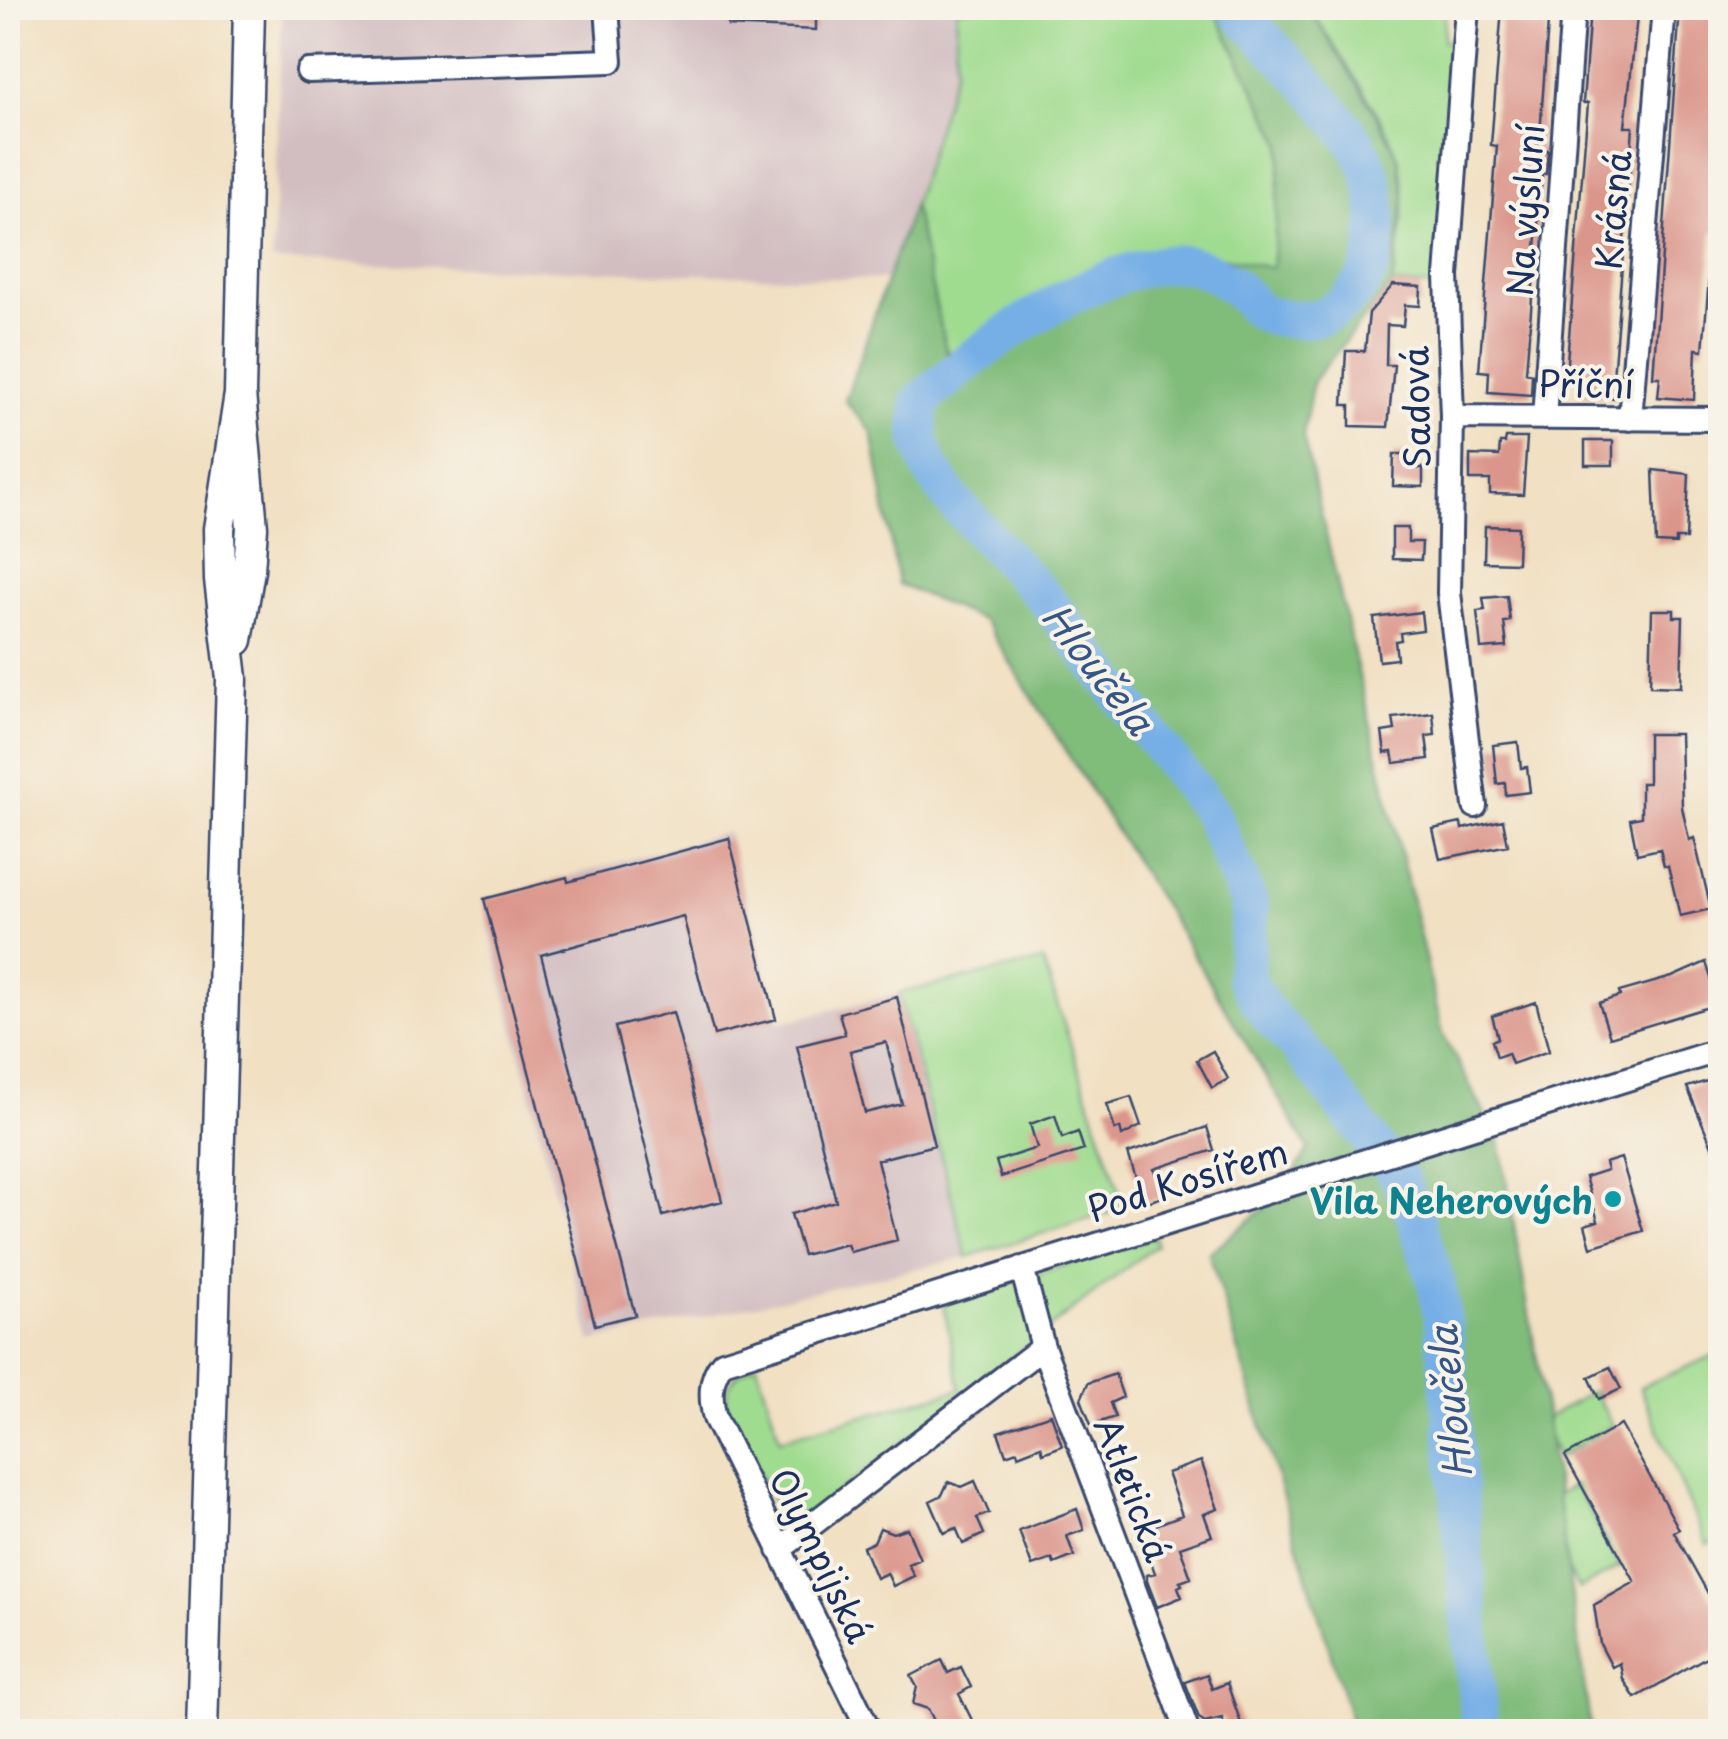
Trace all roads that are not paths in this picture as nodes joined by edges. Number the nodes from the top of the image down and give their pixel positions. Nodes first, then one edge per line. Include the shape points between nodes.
1 (250, 8) edge
2 (607, 8) edge
3 (1467, 8) edge
4 (1573, 8) edge
5 (1664, 8) edge
6 (308, 70) dead end
7 (1452, 417) junction
8 (1544, 418) junction
9 (1630, 418) junction
10 (1720, 420) edge
11 (1476, 806) dead end
12 (1720, 1050) edge
13 (1022, 1268) junction
14 (1043, 1347) junction
15 (712, 1408) joint
16 (779, 1550) junction
17 (202, 1732) edge
18 (870, 1732) edge
19 (1188, 1732) edge

1 - 17 main road via 240,394 252,548 232,678
2 - 6 street via 611,60
3 - 7 street, Sadová via 1447,276
4 - 8 street, Na výsluní
5 - 9 street, Krásná
7 - 8 street, Příční
7 - 11 street, Sadová via 1449,594
8 - 9 street, Příční
9 - 10 street, Příční
12 - 13 street, Pod Kosířem
13 - 14 street, Atletická
13 - 15 street, Pod Kosířem via 730,1359 714,1377
14 - 16 street
14 - 19 street, Atletická
15 - 16 street, Olympijská
16 - 18 street, Olympijská

